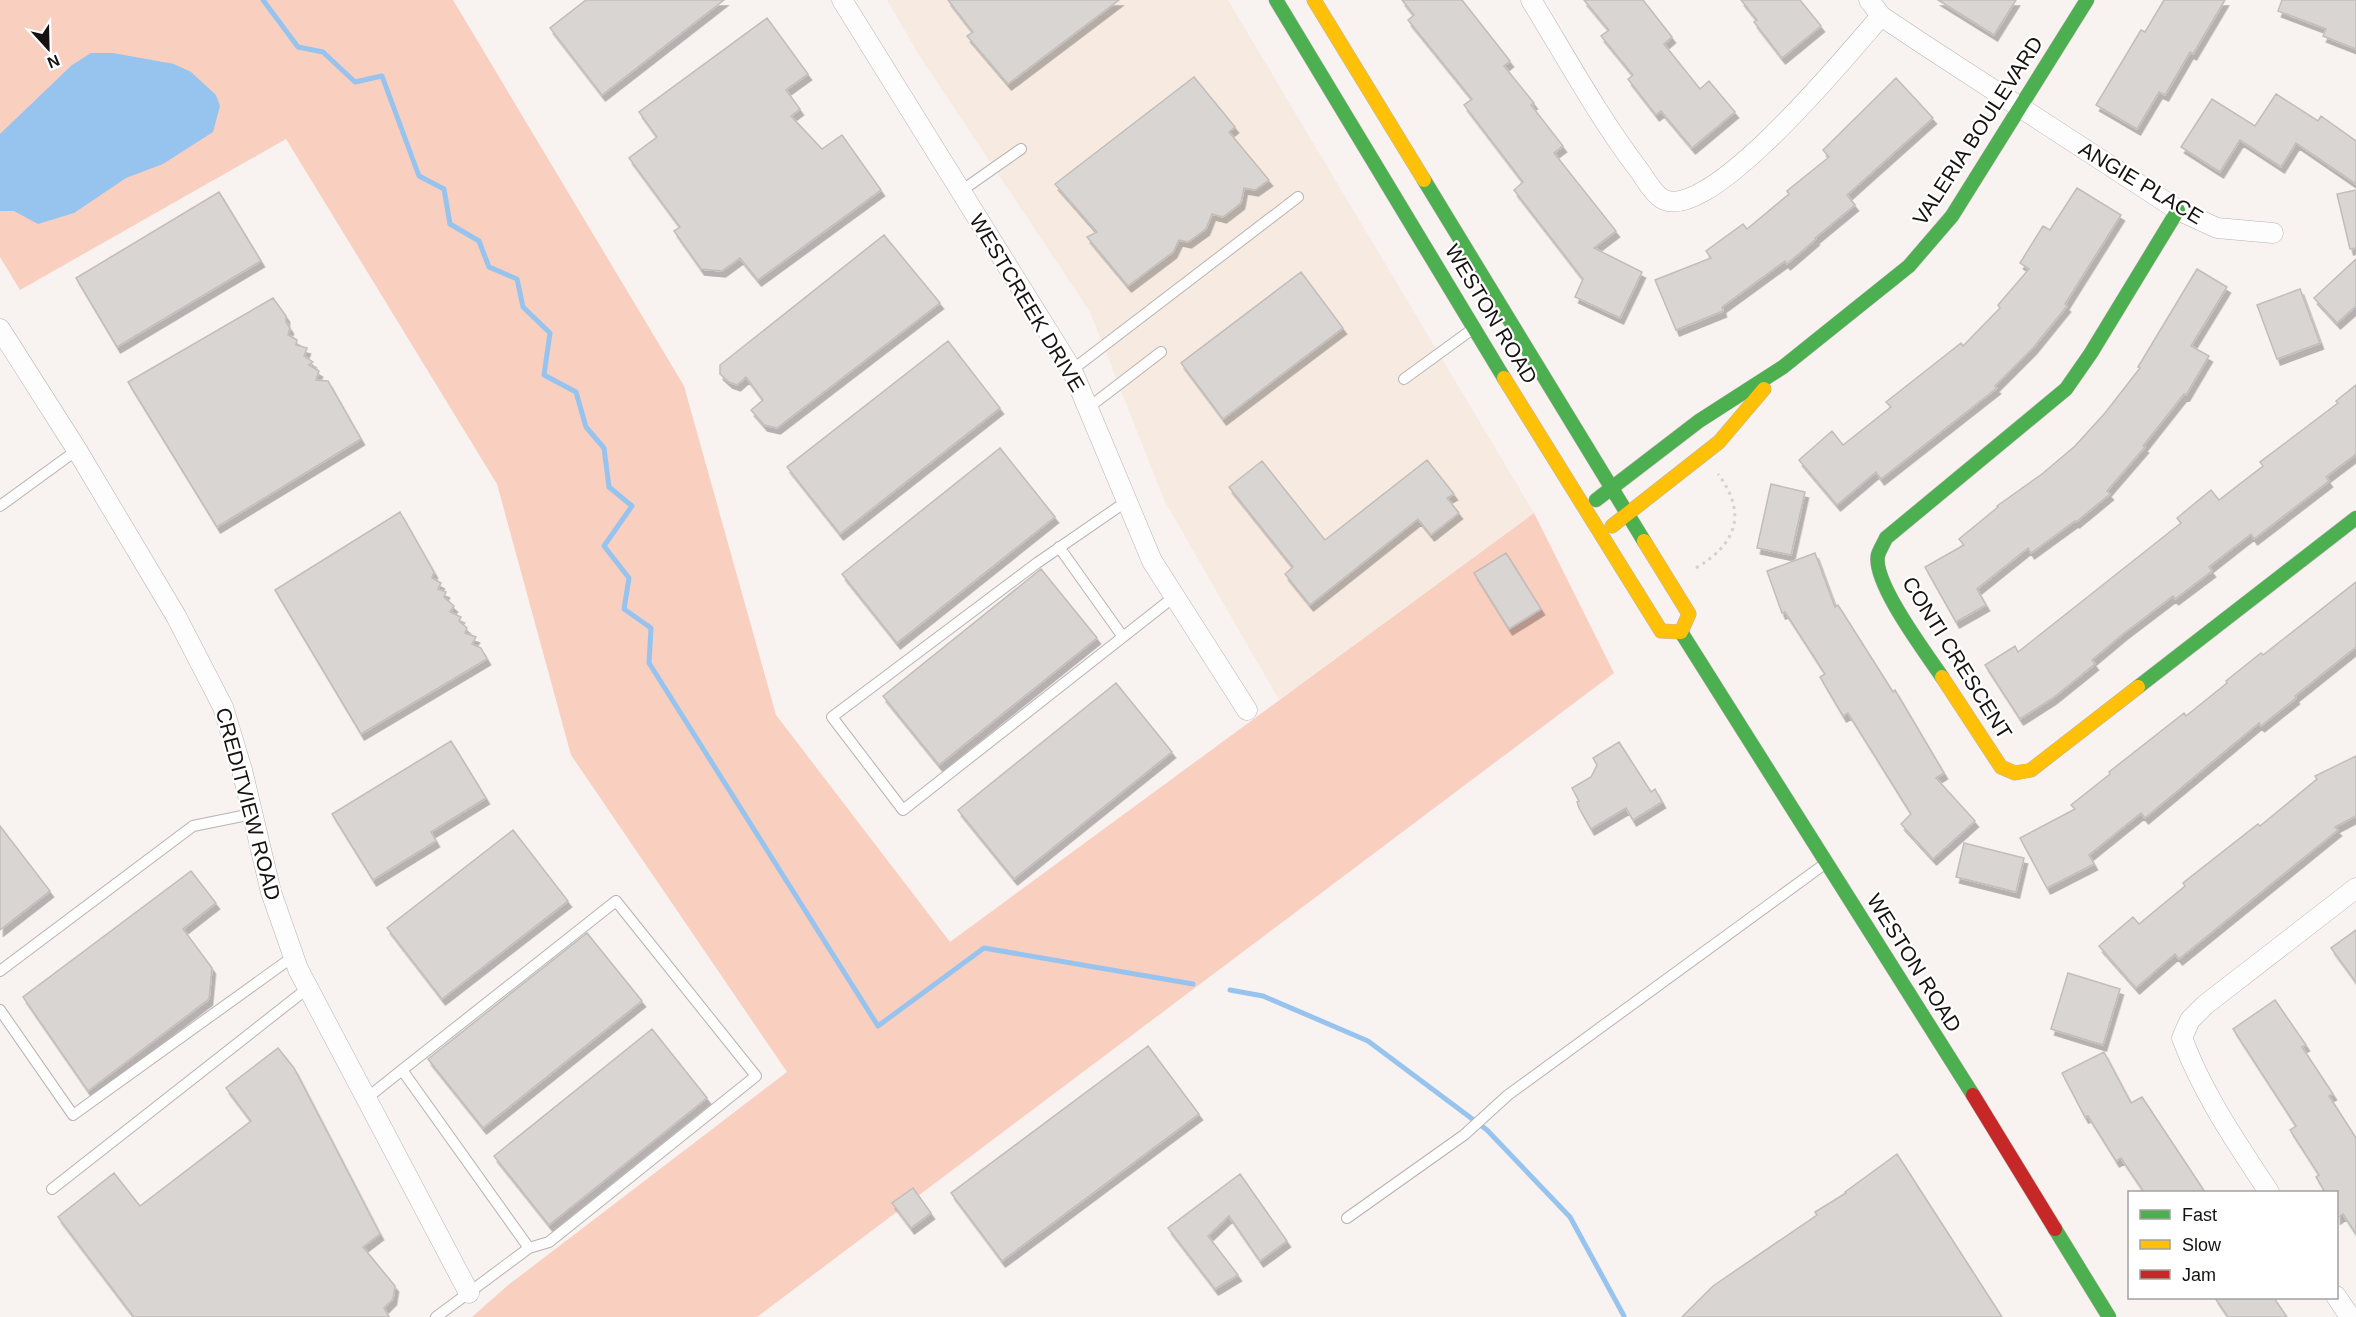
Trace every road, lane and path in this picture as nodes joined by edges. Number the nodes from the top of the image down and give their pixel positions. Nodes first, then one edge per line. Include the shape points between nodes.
1 (842, 0) edge
2 (1276, 0) edge
3 (1314, 0) edge
4 (1531, 0) edge
5 (1869, 0) edge
6 (2086, 0) edge
7 (1881, 16) junction
8 (2020, 108) junction
9 (1021, 149) dead end
10 (961, 191) junction
11 (1298, 197) dead end
12 (2178, 210) junction
13 (2272, 233) dead end
14 (1474, 328) junction
15 (0, 329) edge
16 (1161, 352) dead end
17 (1783, 367) junction
18 (1071, 370) junction
19 (1404, 379) dead end
20 (1088, 408) junction
21 (77, 450) junction
22 (1718, 474) dead end
23 (1611, 489) junction
24 (1127, 501) junction
25 (0, 506) edge
26 (1584, 509) junction
27 (1627, 514) junction
28 (2356, 518) edge
29 (1600, 535) junction
30 (1059, 547) junction
31 (1696, 568) dead end
32 (1175, 596) junction
33 (1681, 632) junction
34 (1123, 637) junction
35 (1247, 710) dead end
36 (252, 814) junction
37 (1827, 863) junction
38 (2356, 888) edge
39 (294, 956) junction
40 (0, 972) edge
41 (308, 988) junction
42 (0, 1010) edge
43 (402, 1070) junction
44 (367, 1098) junction
45 (52, 1189) dead end
46 (2268, 1191) edge
47 (1347, 1218) dead end
48 (529, 1248) junction
49 (469, 1293) junction
50 (2338, 1298) edge
51 (436, 1317) edge
52 (2109, 1317) edge
53 (2350, 1317) edge

1 - 10 street, WESTCREEK DRIVE
2 - 14 main road, WESTON ROAD
3 - 23 main road, WESTON ROAD
4 - 7 street via 1614,137 1661,198 1674,202 1694,198 1710,188 1771,138
5 - 7 street, ANGIE PLACE
6 - 8 main road, VALERIA BOULEVARD
7 - 8 street, ANGIE PLACE
8 - 12 street, ANGIE PLACE
8 - 17 main road, VALERIA BOULEVARD via 1952,216 1924,250 1894,279
9 - 10 lane
10 - 18 street, WESTCREEK DRIVE
11 - 18 lane
12 - 13 street, ANGIE PLACE via 2217,228
12 - 28 main road, CONTI CRESCENT via 2066,389 1886,538 1878,556 1880,576 1900,613 2001,767 2015,773 2031,770
14 - 19 lane
14 - 26 main road, WESTON ROAD
15 - 21 street, CREDITVIEW ROAD
16 - 20 lane
17 - 23 main road, VALERIA BOULEVARD via 1699,421
17 - 27 main road, VALERIA BOULEVARD via 1719,442
18 - 20 street, WESTCREEK DRIVE
20 - 24 street, WESTCREEK DRIVE
21 - 25 lane
21 - 36 street, CREDITVIEW ROAD via 176,616 223,707
22 - 31 path via 1734,500 1733,530 1720,552
23 - 26 main road, VALERIA BOULEVARD
23 - 27 main road, WESTON ROAD
24 - 30 lane
24 - 32 street, WESTCREEK DRIVE via 1152,561
26 - 29 main road, WESTON ROAD
27 - 29 main road, VALERIA BOULEVARD
27 - 33 main road, WESTON ROAD via 1689,614
29 - 33 main road, WESTON ROAD via 1661,632
30 - 34 lane
30 - 34 lane via 832,717 903,810
32 - 34 lane
32 - 35 street, WESTCREEK DRIVE
33 - 37 main road, WESTON ROAD
36 - 39 street, CREDITVIEW ROAD via 271,892
36 - 40 lane via 193,826
37 - 47 lane via 1508,1095 1464,1135
37 - 52 main road, WESTON ROAD
38 - 46 street via 2205,1005 2190,1020 2182,1038 2216,1111
39 - 41 street, CREDITVIEW ROAD
39 - 42 lane via 73,1115
41 - 44 street, CREDITVIEW ROAD
41 - 45 lane
43 - 44 lane
43 - 48 lane
43 - 48 lane via 616,901 756,1076 549,1242
44 - 49 street, CREDITVIEW ROAD
48 - 49 lane
49 - 51 lane
50 - 53 street

